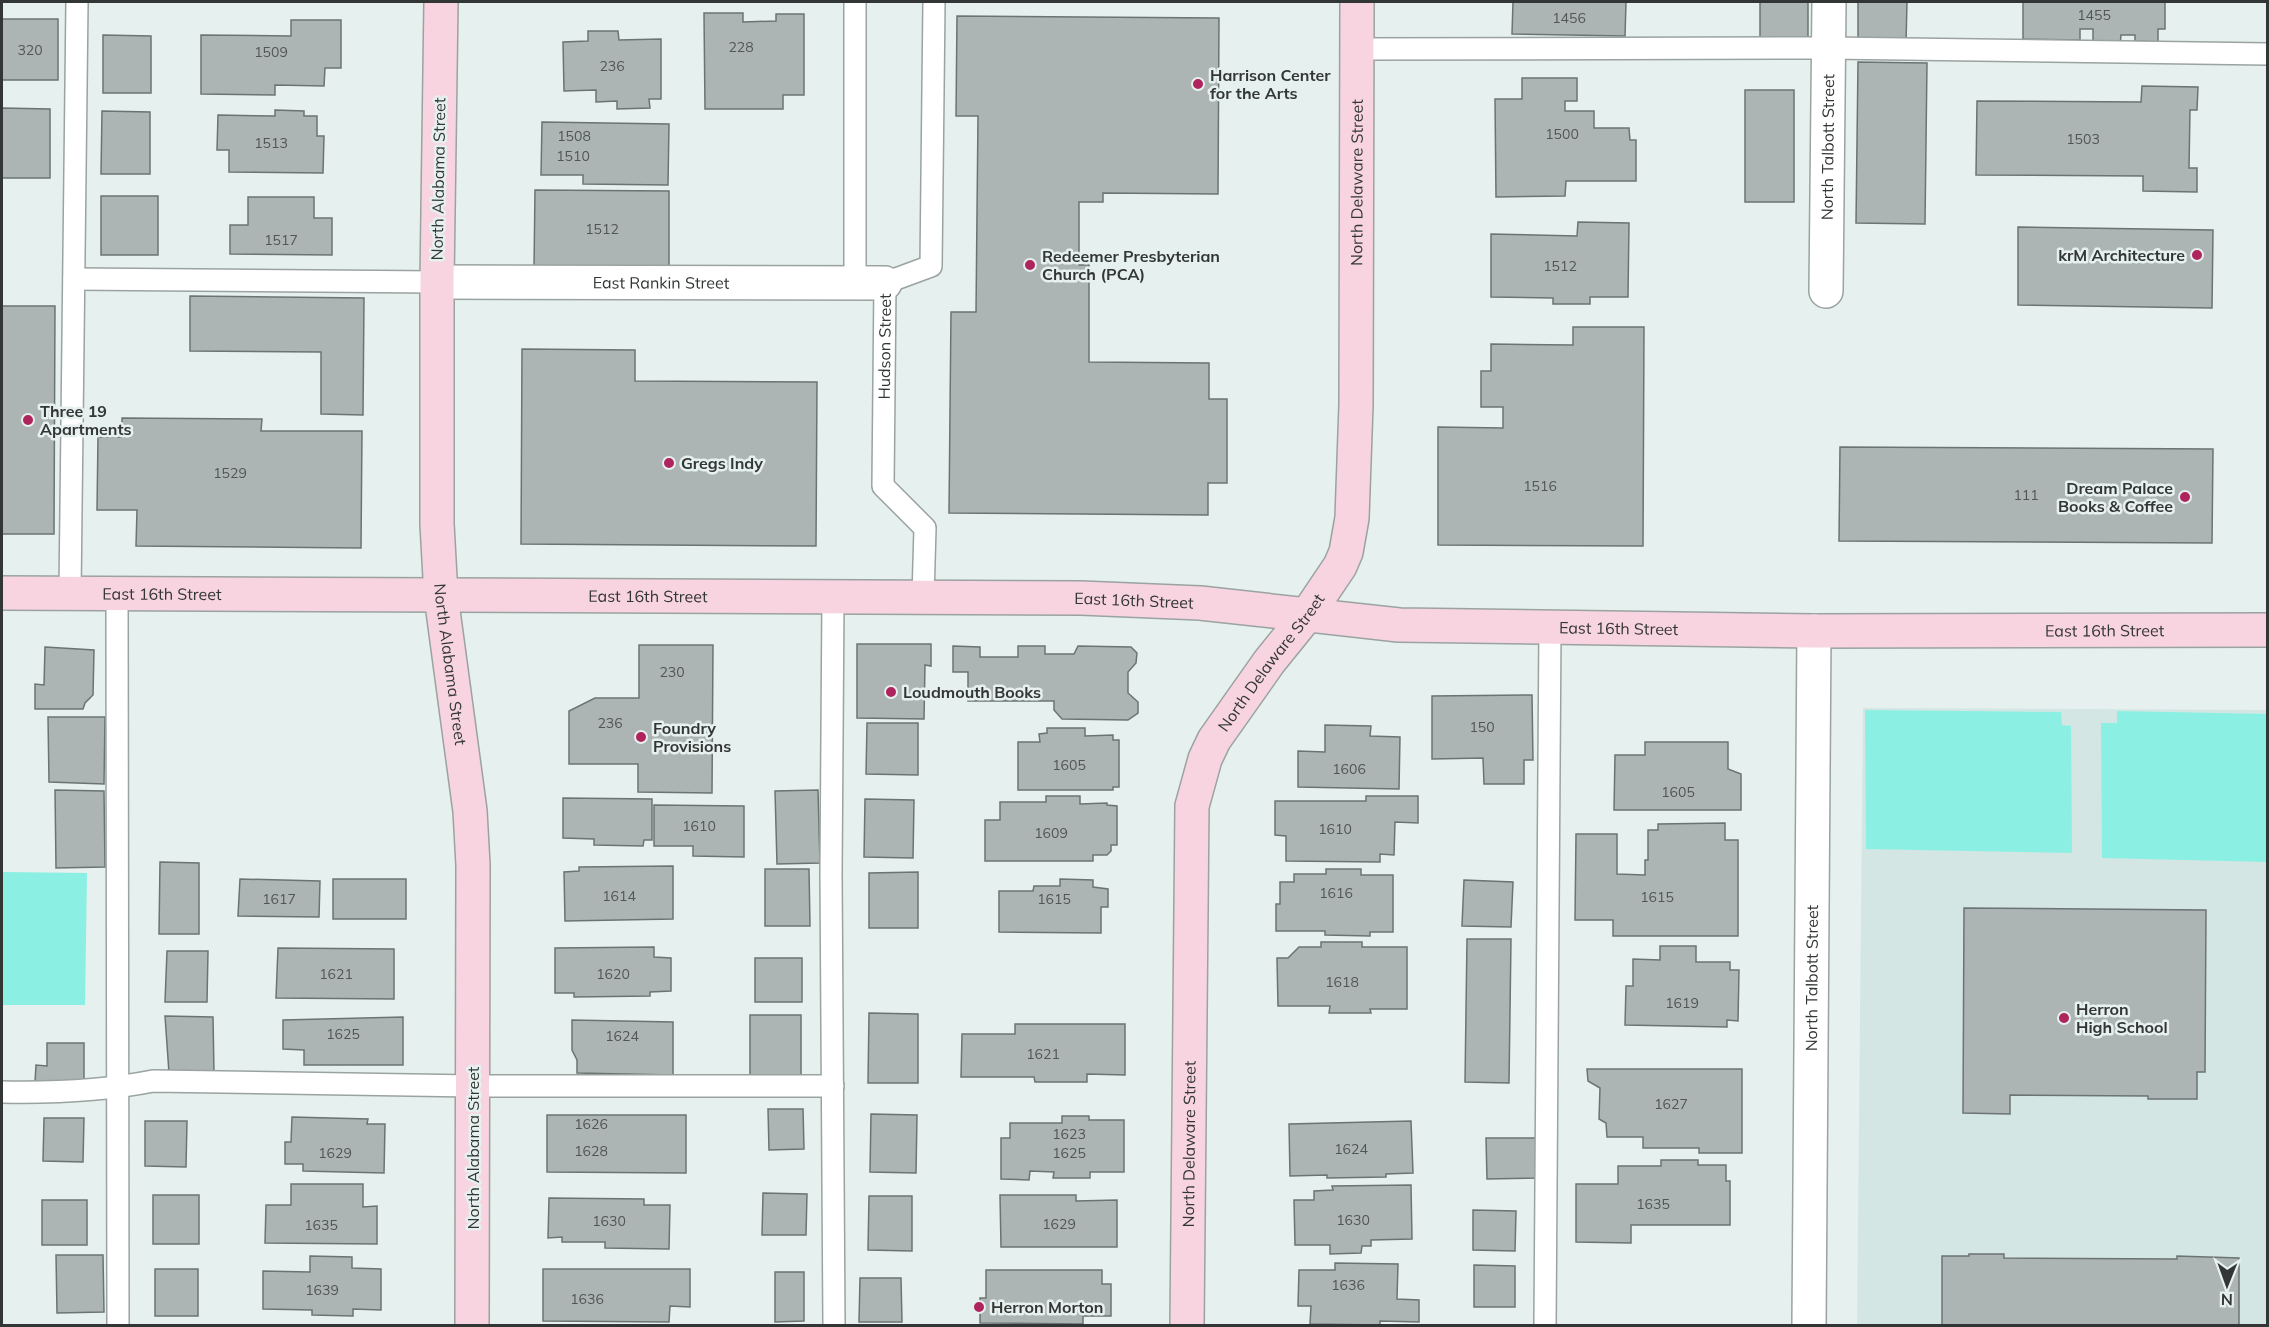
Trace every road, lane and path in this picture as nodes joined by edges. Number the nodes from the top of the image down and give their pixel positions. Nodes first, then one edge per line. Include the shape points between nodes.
1 (77, 2) edge
2 (441, 2) edge
3 (855, 2) edge
4 (934, 2) edge
5 (1357, 2) edge
6 (1829, 2) edge
7 (1829, 48) junction
8 (1357, 50) junction
9 (2268, 54) edge
10 (74, 279) junction
11 (437, 282) junction
12 (870, 283) junction
13 (1826, 291) dead end
14 (2, 593) edge
15 (70, 593) junction
16 (117, 593) junction
17 (441, 596) junction
18 (833, 597) junction
19 (923, 597) junction
20 (1307, 615) junction
21 (1550, 627) junction
22 (2268, 630) edge
23 (1814, 631) junction
24 (472, 1086) junction
25 (833, 1086) junction
26 (117, 1088) junction
27 (2, 1092) edge
28 (117, 1326) edge
29 (472, 1326) edge
30 (834, 1326) edge
31 (1187, 1326) edge
32 (1545, 1326) edge
33 (1809, 1326) edge

1 - 10 lane
2 - 11 main road, North Alabama Street
3 - 12 lane
4 - 12 lane, Hudson Street via 931,266
5 - 8 main road, North Delaware Street
6 - 7 street, North Talbott Street
7 - 8 lane
7 - 9 lane
7 - 13 street, North Talbott Street
8 - 20 main road, North Delaware Street via 1352,518 1340,566
10 - 11 lane
10 - 15 lane
11 - 12 street, East Rankin Street
11 - 17 main road, North Alabama Street via 436,524
12 - 19 lane, Hudson Street via 883,486 925,528
14 - 15 main road, East 16th Street
15 - 16 main road, East 16th Street
16 - 17 main road, East 16th Street
16 - 26 lane
17 - 18 main road, East 16th Street
17 - 24 main road, North Alabama Street via 471,819
18 - 19 main road, East 16th Street
18 - 25 lane
19 - 20 main road, East 16th Street via 1174,601
20 - 21 main road, East 16th Street via 1399,625
20 - 31 main road, North Delaware Street via 1215,740 1205,759 1192,806
21 - 23 main road, East 16th Street
21 - 32 lane
22 - 23 main road, East 16th Street
23 - 33 street, North Talbott Street
24 - 25 lane
24 - 26 lane via 153,1081
24 - 29 main road, North Alabama Street
25 - 30 lane
26 - 27 lane
26 - 28 lane

